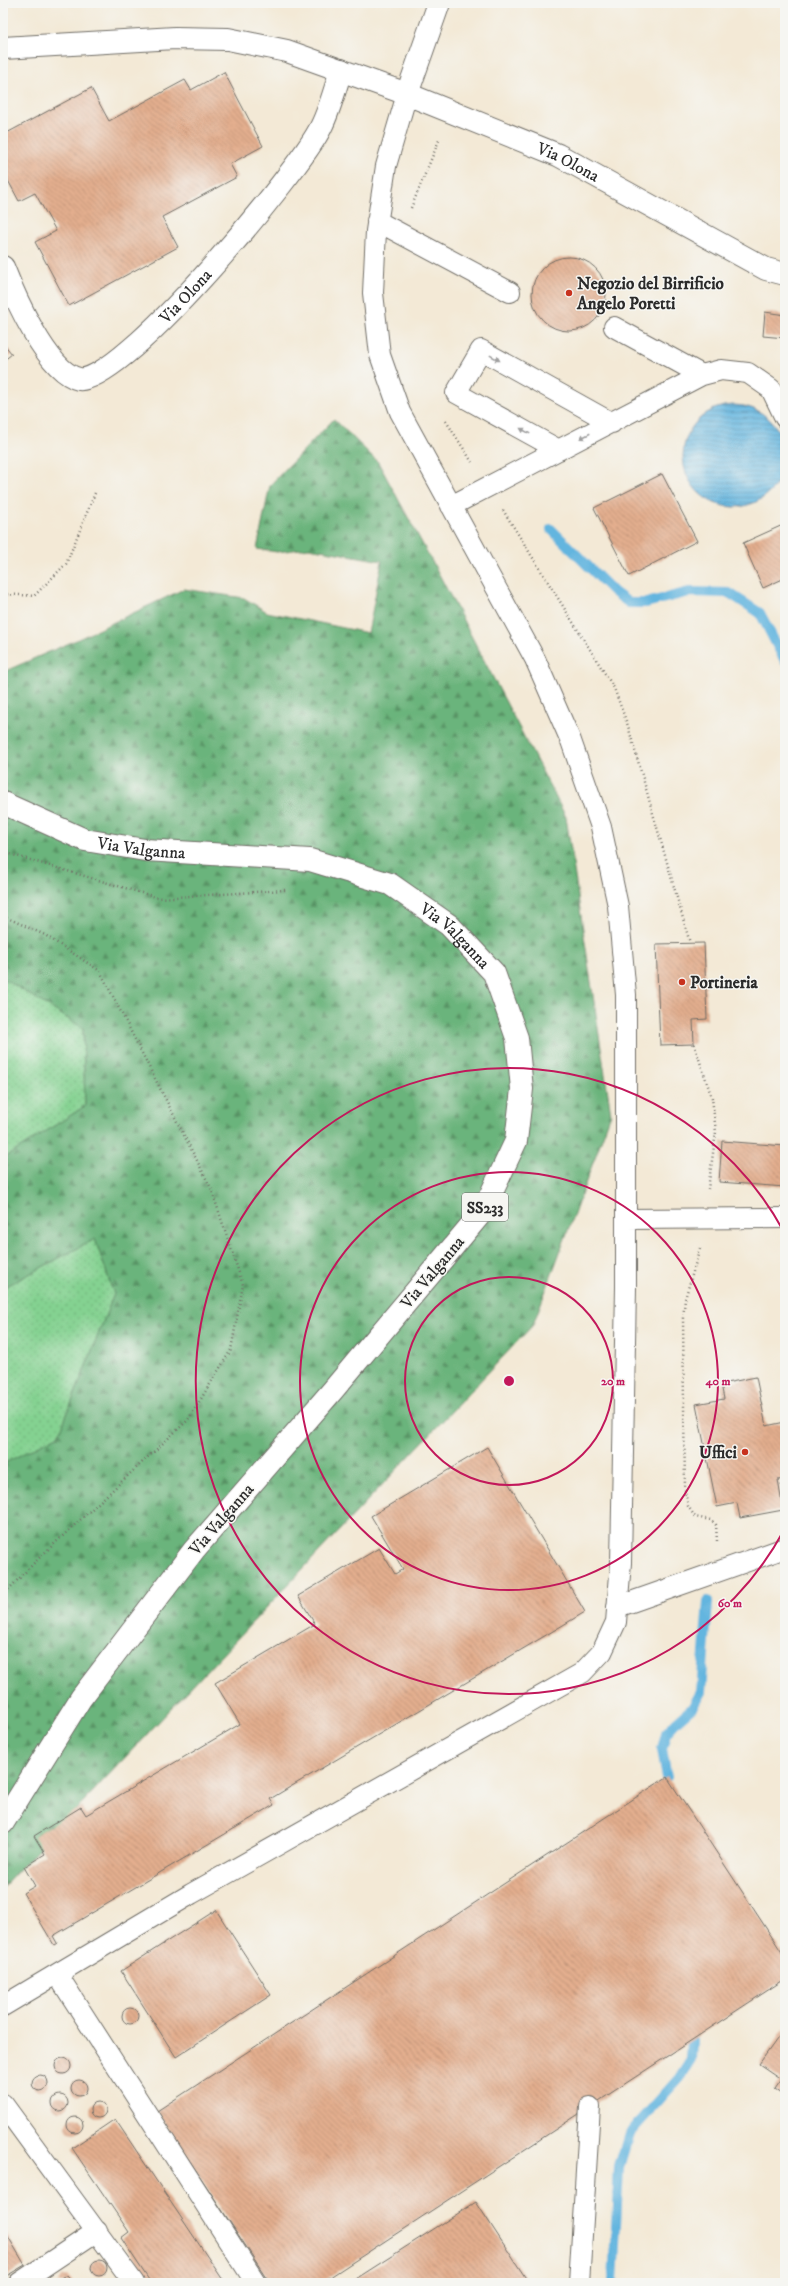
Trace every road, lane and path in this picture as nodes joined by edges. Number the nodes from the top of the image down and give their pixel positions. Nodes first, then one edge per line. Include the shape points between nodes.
1 (440, 3) edge
2 (3, 48) edge
3 (341, 70) junction
4 (406, 94) junction
5 (451, 112) junction
6 (377, 221) junction
7 (403, 234) junction
8 (3, 267) edge
9 (785, 274) edge
10 (510, 292) dead end
11 (614, 327) dead end
12 (702, 375) junction
13 (443, 418) dead end
14 (785, 418) edge
15 (612, 423) junction
16 (559, 450) junction
17 (489, 487) junction
18 (95, 493) dead end
19 (451, 506) junction
20 (3, 594) edge
21 (3, 802) edge
22 (3, 916) edge
23 (690, 943) dead end
24 (694, 1044) dead end
25 (708, 1191) dead end
26 (785, 1218) edge
27 (626, 1219) junction
28 (701, 1244) dead end
29 (785, 1548) edge
30 (718, 1571) junction
31 (3, 1595) edge
32 (617, 1607) junction
33 (3, 1824) edge
34 (57, 1974) junction
35 (3, 2006) edge
36 (3, 2104) edge
37 (590, 2107) dead end
38 (97, 2231) junction
39 (19, 2283) edge
40 (134, 2283) edge
41 (256, 2283) edge
42 (578, 2283) edge

1 - 4 main road
2 - 3 main road, Via Olona via 175,38 228,39 287,51
3 - 4 main road, Via Olona
3 - 8 main road, Via Olona via 321,128 288,177 202,280 140,340 100,374 80,379 67,375 54,361 40,344 12,292
4 - 5 main road, Via Olona
4 - 6 lane via 386,166
5 - 7 path via 408,213
5 - 9 main road, Via Olona via 558,155 766,269
6 - 7 lane
6 - 19 lane via 373,292 380,355 400,412
7 - 10 lane
11 - 12 lane
12 - 14 lane via 722,370 748,372 771,389
12 - 15 lane
13 - 17 path
15 -> 16 lane
16 -> 15 lane via 456,393 481,350
16 - 17 lane
17 - 19 lane
17 - 23 path via 614,688 628,726
18 - 20 path via 66,564 34,596
19 - 27 lane via 535,659 571,740 600,827 618,906 626,995
21 - 33 main road, Via Valganna / SS233 via 85,840 145,850 310,860 390,884 449,924 494,973 517,1038 522,1089 516,1140 484,1211 194,1550 81,1698
22 - 31 path via 45,935 100,971 211,1188 243,1285 231,1350 188,1420 39,1558
24 - 25 path via 712,1098 716,1132
26 - 27 lane
27 - 32 lane via 621,1563
28 - 30 path via 685,1298 683,1318 685,1492 688,1506 695,1517 711,1520 716,1525
29 - 30 lane
30 - 32 lane
32 - 34 lane via 616,1622 602,1652 582,1673 191,1894
34 - 35 lane
34 - 41 lane
36 - 38 lane
37 - 42 lane
38 - 39 lane
38 - 40 lane

